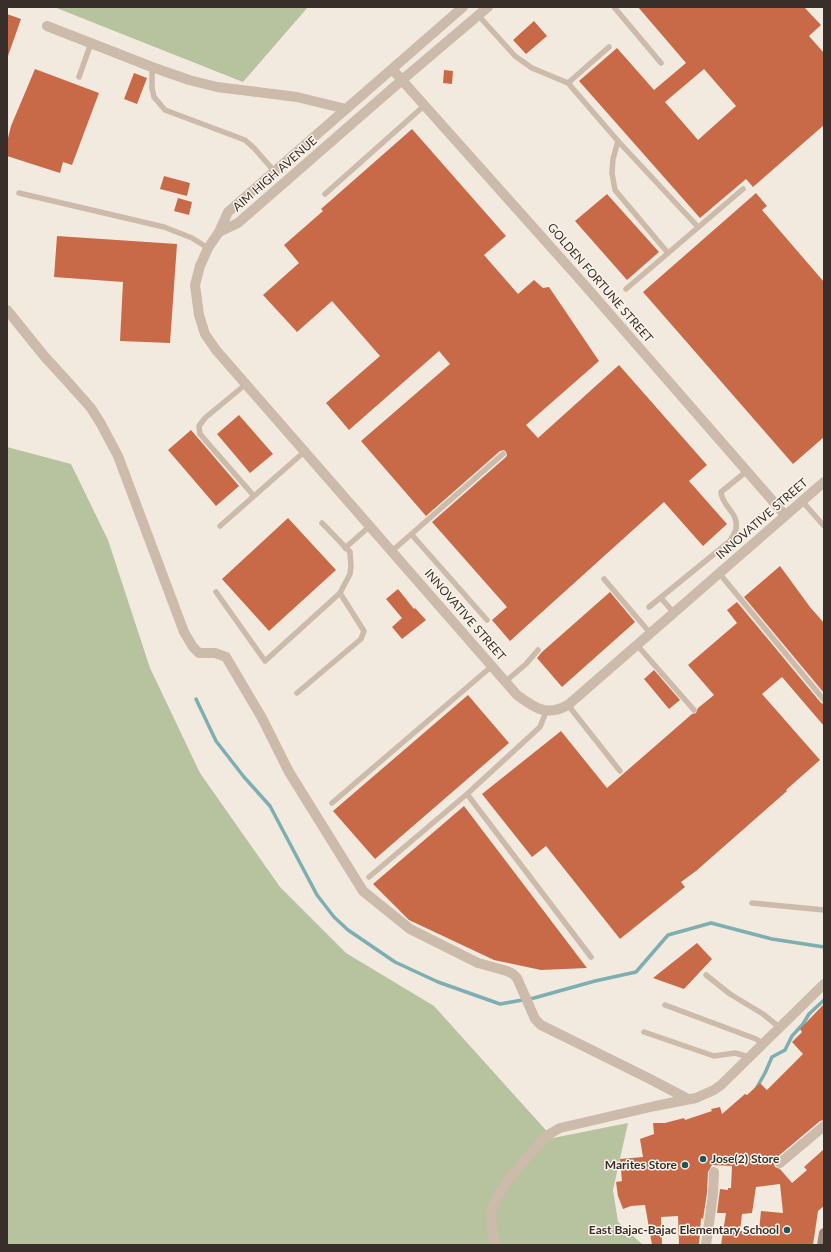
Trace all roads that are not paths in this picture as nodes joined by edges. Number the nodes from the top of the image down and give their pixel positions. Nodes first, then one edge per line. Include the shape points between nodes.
1 (463, 7) edge
2 (488, 7) edge
3 (614, 7) edge
4 (478, 15) junction
5 (47, 26) dead end
6 (91, 44) junction
7 (609, 47) dead end
8 (662, 63) dead end
9 (152, 67) junction
10 (392, 69) junction
11 (79, 77) dead end
12 (402, 80) junction
13 (568, 83) junction
14 (425, 105) junction
15 (346, 109) junction
16 (618, 141) junction
17 (274, 172) junction
18 (743, 189) dead end
19 (19, 193) dead end
20 (325, 194) dead end
21 (698, 227) junction
22 (219, 232) junction
23 (208, 248) junction
24 (668, 253) junction
25 (626, 289) dead end
26 (7, 310) edge
27 (246, 384) junction
28 (304, 452) junction
29 (503, 454) dead end
30 (747, 471) junction
31 (824, 482) edge
32 (254, 496) junction
33 (802, 501) junction
34 (786, 515) junction
35 (322, 522) dead end
36 (220, 526) dead end
37 (370, 526) junction
38 (824, 526) edge
39 (412, 535) junction
40 (345, 548) junction
41 (392, 551) junction
42 (719, 573) junction
43 (604, 579) dead end
44 (216, 592) dead end
45 (340, 593) junction
46 (661, 598) junction
47 (649, 607) dead end
48 (674, 613) junction
49 (487, 620) dead end
50 (651, 634) junction
51 (637, 645) junction
52 (538, 650) dead end
53 (492, 666) junction
54 (506, 681) junction
55 (297, 693) dead end
56 (824, 700) edge
57 (568, 705) junction
58 (694, 710) dead end
59 (546, 712) junction
60 (620, 771) dead end
61 (467, 794) junction
62 (332, 804) dead end
63 (369, 877) dead end
64 (752, 903) dead end
65 (824, 910) edge
66 (591, 957) dead end
67 (706, 975) dead end
68 (824, 984) edge
69 (665, 1005) dead end
70 (779, 1027) junction
71 (644, 1032) dead end
72 (762, 1044) junction
73 (749, 1057) junction
74 (688, 1099) junction
75 (824, 1126) edge
76 (780, 1163) dead end
77 (714, 1172) dead end
78 (824, 1233) edge
79 (496, 1245) edge
80 (706, 1245) edge
81 (822, 1245) edge

1 - 10 street, AIM HIGH AVENUE
2 - 4 street, AIM HIGH AVENUE
3 - 8 lane
4 - 12 street, AIM HIGH AVENUE
4 - 13 lane via 515,56 532,68
5 - 6 street
6 - 9 street
6 - 11 lane
7 - 13 lane
9 - 15 street via 217,87 297,97
9 - 17 lane via 154,98 165,110 245,140
10 - 12 street, GOLDEN FORTUNE STREET
10 - 15 street, AIM HIGH AVENUE
12 - 14 street, GOLDEN FORTUNE STREET
12 - 22 street, AIM HIGH AVENUE via 238,223
13 - 16 lane
14 - 20 lane
14 - 30 street, GOLDEN FORTUNE STREET
15 - 17 street, AIM HIGH AVENUE
16 - 21 lane
16 - 24 lane via 612,173 615,190
17 - 22 street, AIM HIGH AVENUE via 228,212
18 - 21 lane
19 - 23 lane via 164,228 192,238
21 - 24 lane
22 - 23 street, INNOVATIVE STREET
23 - 27 street, INNOVATIVE STREET via 200,266 196,285 199,316 205,334 216,350
24 - 25 lane
26 - 74 street via 101,424 118,456 184,632 192,647 199,653 215,653 226,657 262,718 289,772 363,891 410,929 478,963 513,974 535,1019 541,1025
27 - 28 street, INNOVATIVE STREET
27 - 32 lane via 199,426 200,434
28 - 32 lane
28 - 37 street, INNOVATIVE STREET
29 - 39 lane
30 - 34 street, GOLDEN FORTUNE STREET
30 - 46 lane via 721,492 722,500 734,514 736,529 730,541
31 - 33 street, INNOVATIVE STREET
32 - 36 lane
33 - 34 street, INNOVATIVE STREET
33 - 38 lane
34 - 42 street, INNOVATIVE STREET
35 - 40 lane
37 - 40 lane
37 - 41 street, INNOVATIVE STREET
39 - 41 lane
39 - 49 lane
40 - 45 lane via 350,552 351,566 350,574
41 - 53 street, INNOVATIVE STREET
42 - 48 street, INNOVATIVE STREET
42 - 56 lane
43 - 50 lane
44 - 45 lane via 264,661
45 - 55 lane via 364,631 361,638
46 - 47 lane
46 - 48 lane
48 - 50 street, INNOVATIVE STREET
50 - 51 street, INNOVATIVE STREET
51 - 57 street, INNOVATIVE STREET
51 - 58 lane
52 - 54 lane
53 - 54 street, INNOVATIVE STREET
53 - 62 lane
54 - 59 street, INNOVATIVE STREET via 517,695
57 - 59 street, INNOVATIVE STREET
57 - 60 lane
59 - 61 lane via 540,727
61 - 63 lane
61 - 66 lane
64 - 65 lane
67 - 70 lane
68 - 70 street
69 - 72 lane via 756,1039
70 - 72 street
71 - 73 lane via 714,1056 735,1053
72 - 73 street
73 - 74 street via 714,1090
74 - 79 street via 560,1128 546,1136 512,1175 497,1197 491,1211
75 - 76 street
77 - 80 street
78 - 81 street

